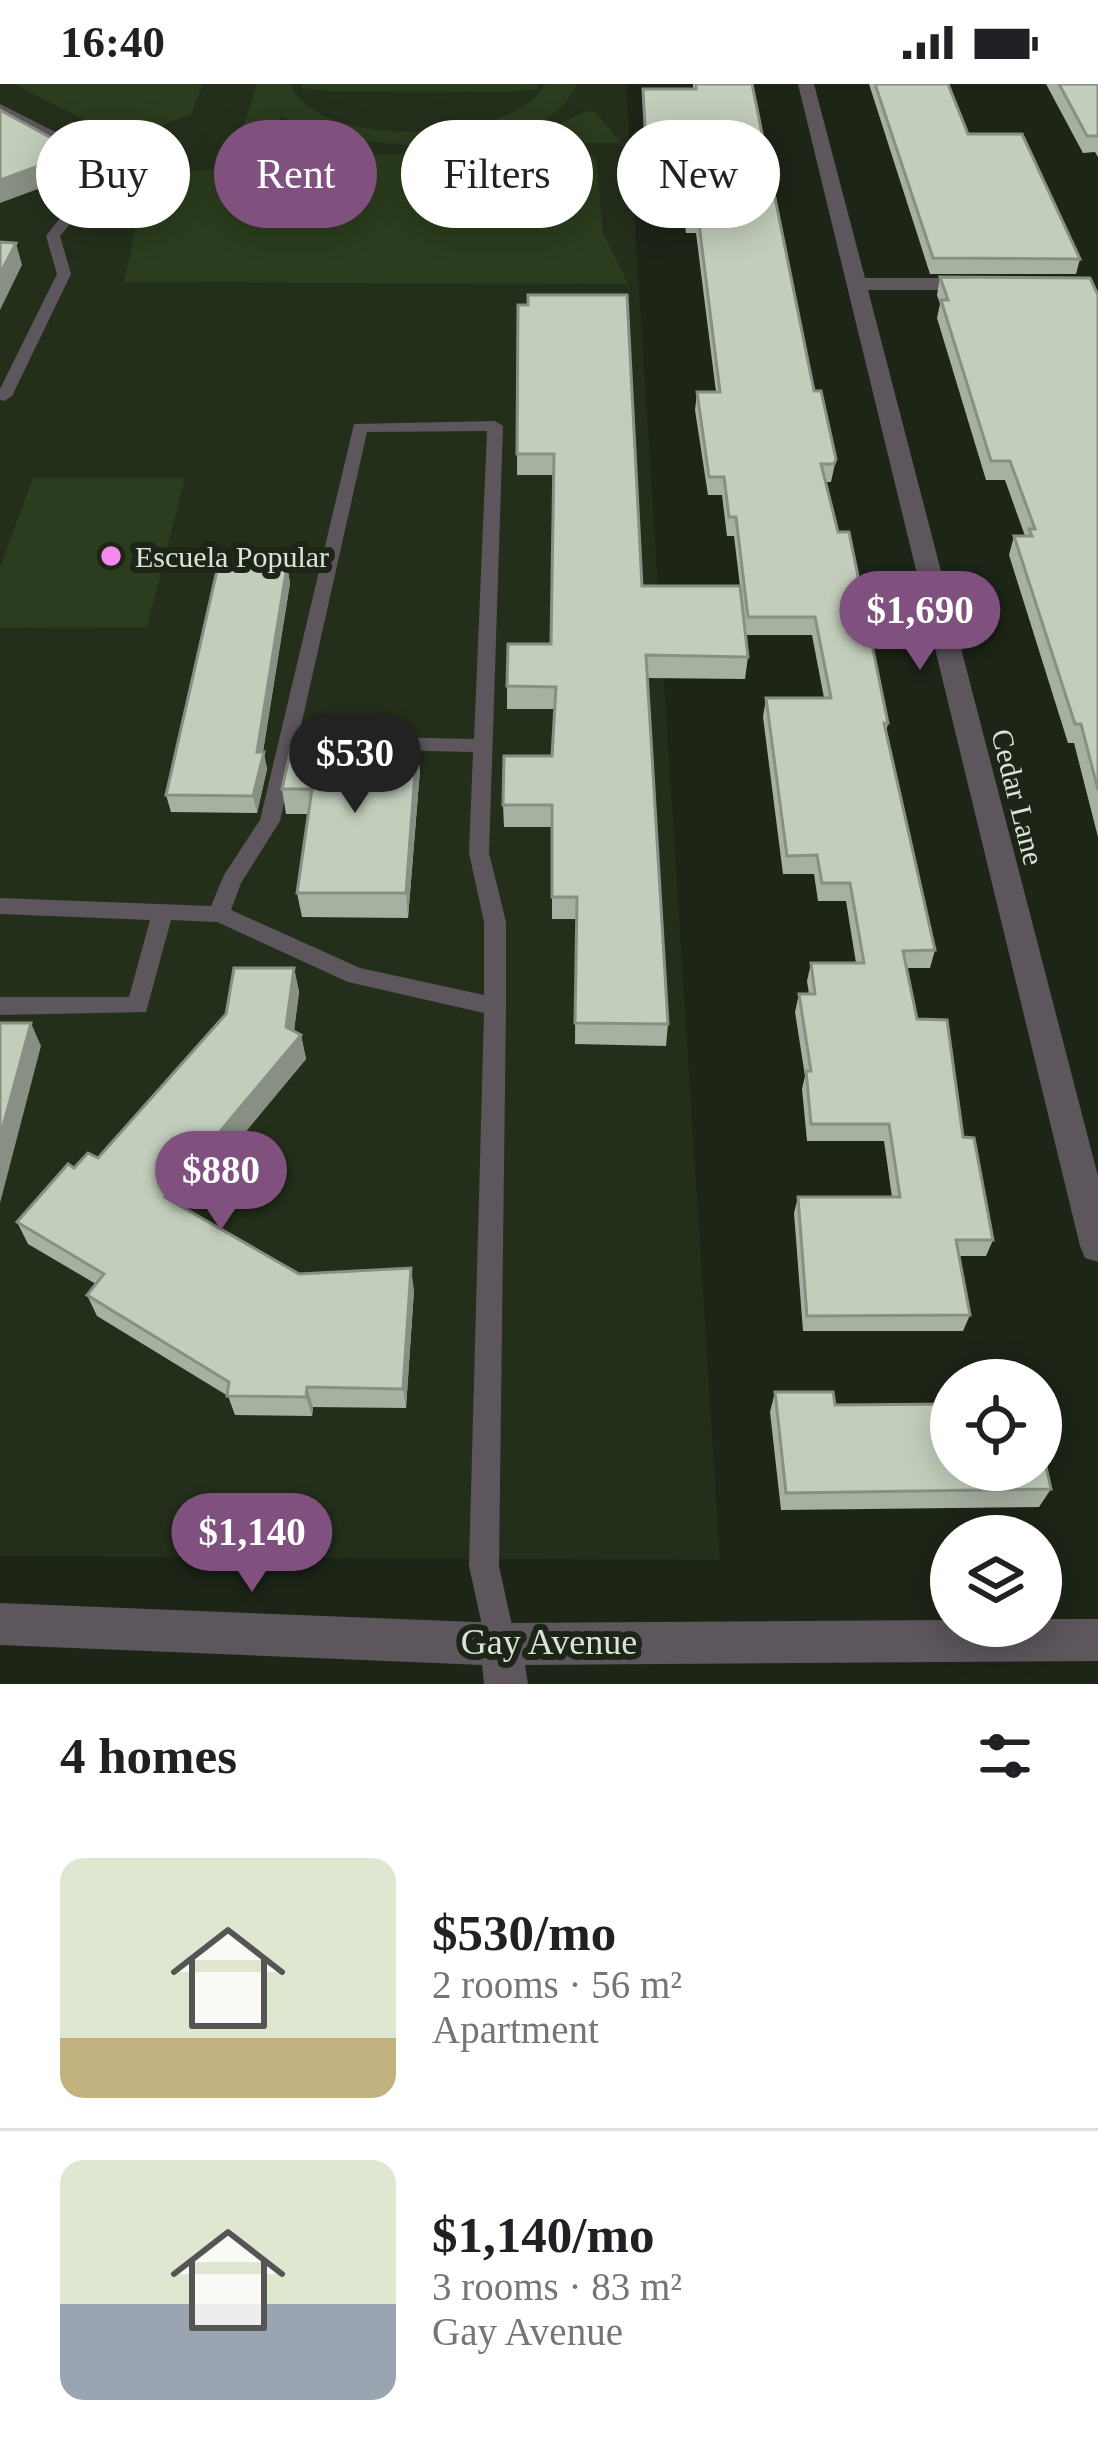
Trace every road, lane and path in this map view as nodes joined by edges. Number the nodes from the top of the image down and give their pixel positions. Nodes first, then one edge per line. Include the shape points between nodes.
1 (806, 84) edge
2 (0, 108) edge
3 (853, 284) junction
4 (1009, 284) edge
5 (4, 396) dead end
6 (288, 742) junction
7 (483, 746) junction
8 (0, 906) edge
9 (163, 910) junction
10 (219, 914) junction
11 (0, 1006) edge
12 (494, 1007) junction
13 (1098, 1246) edge
14 (0, 1624) edge
15 (1098, 1640) edge
16 (503, 1664) edge

1 - 3 street, Cedar Lane
2 - 5 lane via 110,171 53,236 64,274
3 - 4 street
3 - 13 street, Cedar Lane
6 - 7 lane
6 - 7 lane via 360,427 495,426
6 - 10 lane via 270,820
7 - 12 lane via 479,853 495,922
8 - 9 lane
9 - 10 lane
9 - 11 lane via 138,1006
10 - 12 lane via 356,976
12 - 16 lane via 484,1566
14 - 16 street, Gay Avenue
15 - 16 street, Gay Avenue

